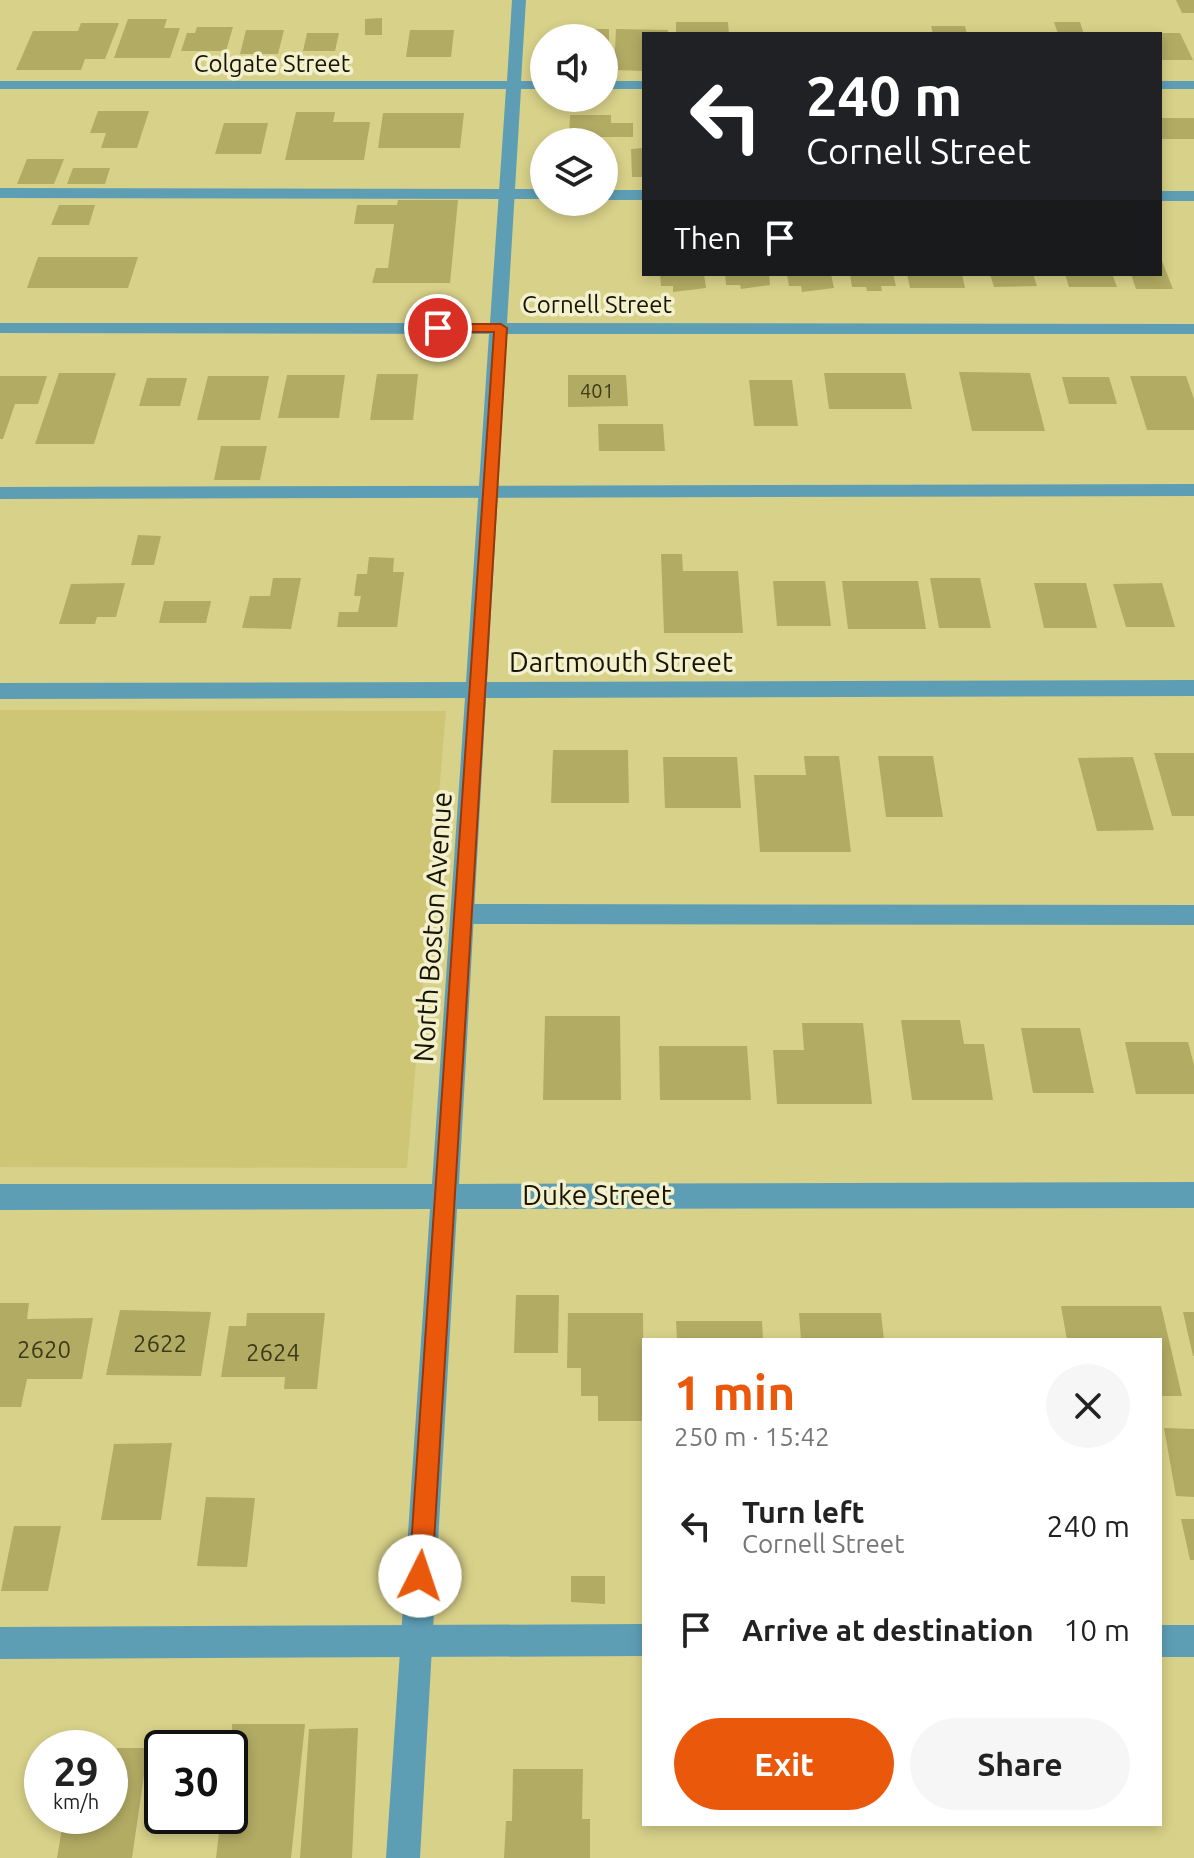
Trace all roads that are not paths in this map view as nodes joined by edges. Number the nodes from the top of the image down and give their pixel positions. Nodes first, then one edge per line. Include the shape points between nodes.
1 (519, 0) edge
2 (0, 85) edge
3 (515, 85) junction
4 (530, 85) edge
5 (618, 85) edge
6 (642, 85) edge
7 (1162, 85) edge
8 (1194, 85) edge
9 (0, 193) edge
10 (508, 194) junction
11 (530, 194) edge
12 (618, 195) edge
13 (642, 195) edge
14 (1162, 196) edge
15 (1194, 196) edge
16 (0, 328) edge
17 (501, 328) junction
18 (1194, 329) edge
19 (1194, 490) edge
20 (491, 491) junction
21 (0, 493) edge
22 (1194, 688) edge
23 (478, 690) junction
24 (0, 691) edge
25 (463, 914) junction
26 (1194, 915) edge
27 (444, 1194) junction
28 (1194, 1195) edge
29 (0, 1197) edge
30 (416, 1640) junction
31 (642, 1640) edge
32 (1162, 1641) edge
33 (1194, 1641) edge
34 (0, 1643) edge
35 (403, 1858) edge

1 - 3 street, North Boston Avenue
2 - 3 street, Colgate Street
3 - 4 street, Colgate Street
3 - 10 street, North Boston Avenue
5 - 6 street
7 - 8 street
9 - 10 street
10 - 11 street
10 - 17 street, North Boston Avenue
12 - 13 street
14 - 15 street
16 - 17 street, Cornell Street
17 - 18 street, Cornell Street
17 - 20 street, North Boston Avenue
19 - 20 street
20 - 21 street
20 - 23 street, North Boston Avenue
22 - 23 street, Dartmouth Street
23 - 24 street, Dartmouth Street
23 - 25 street, North Boston Avenue
25 - 26 street
25 - 27 street, North Boston Avenue
27 - 28 street, Duke Street
27 - 29 street, Duke Street
27 - 30 street, North Boston Avenue
30 - 31 street
30 - 34 street
30 - 35 street, North Boston Avenue
32 - 33 street

